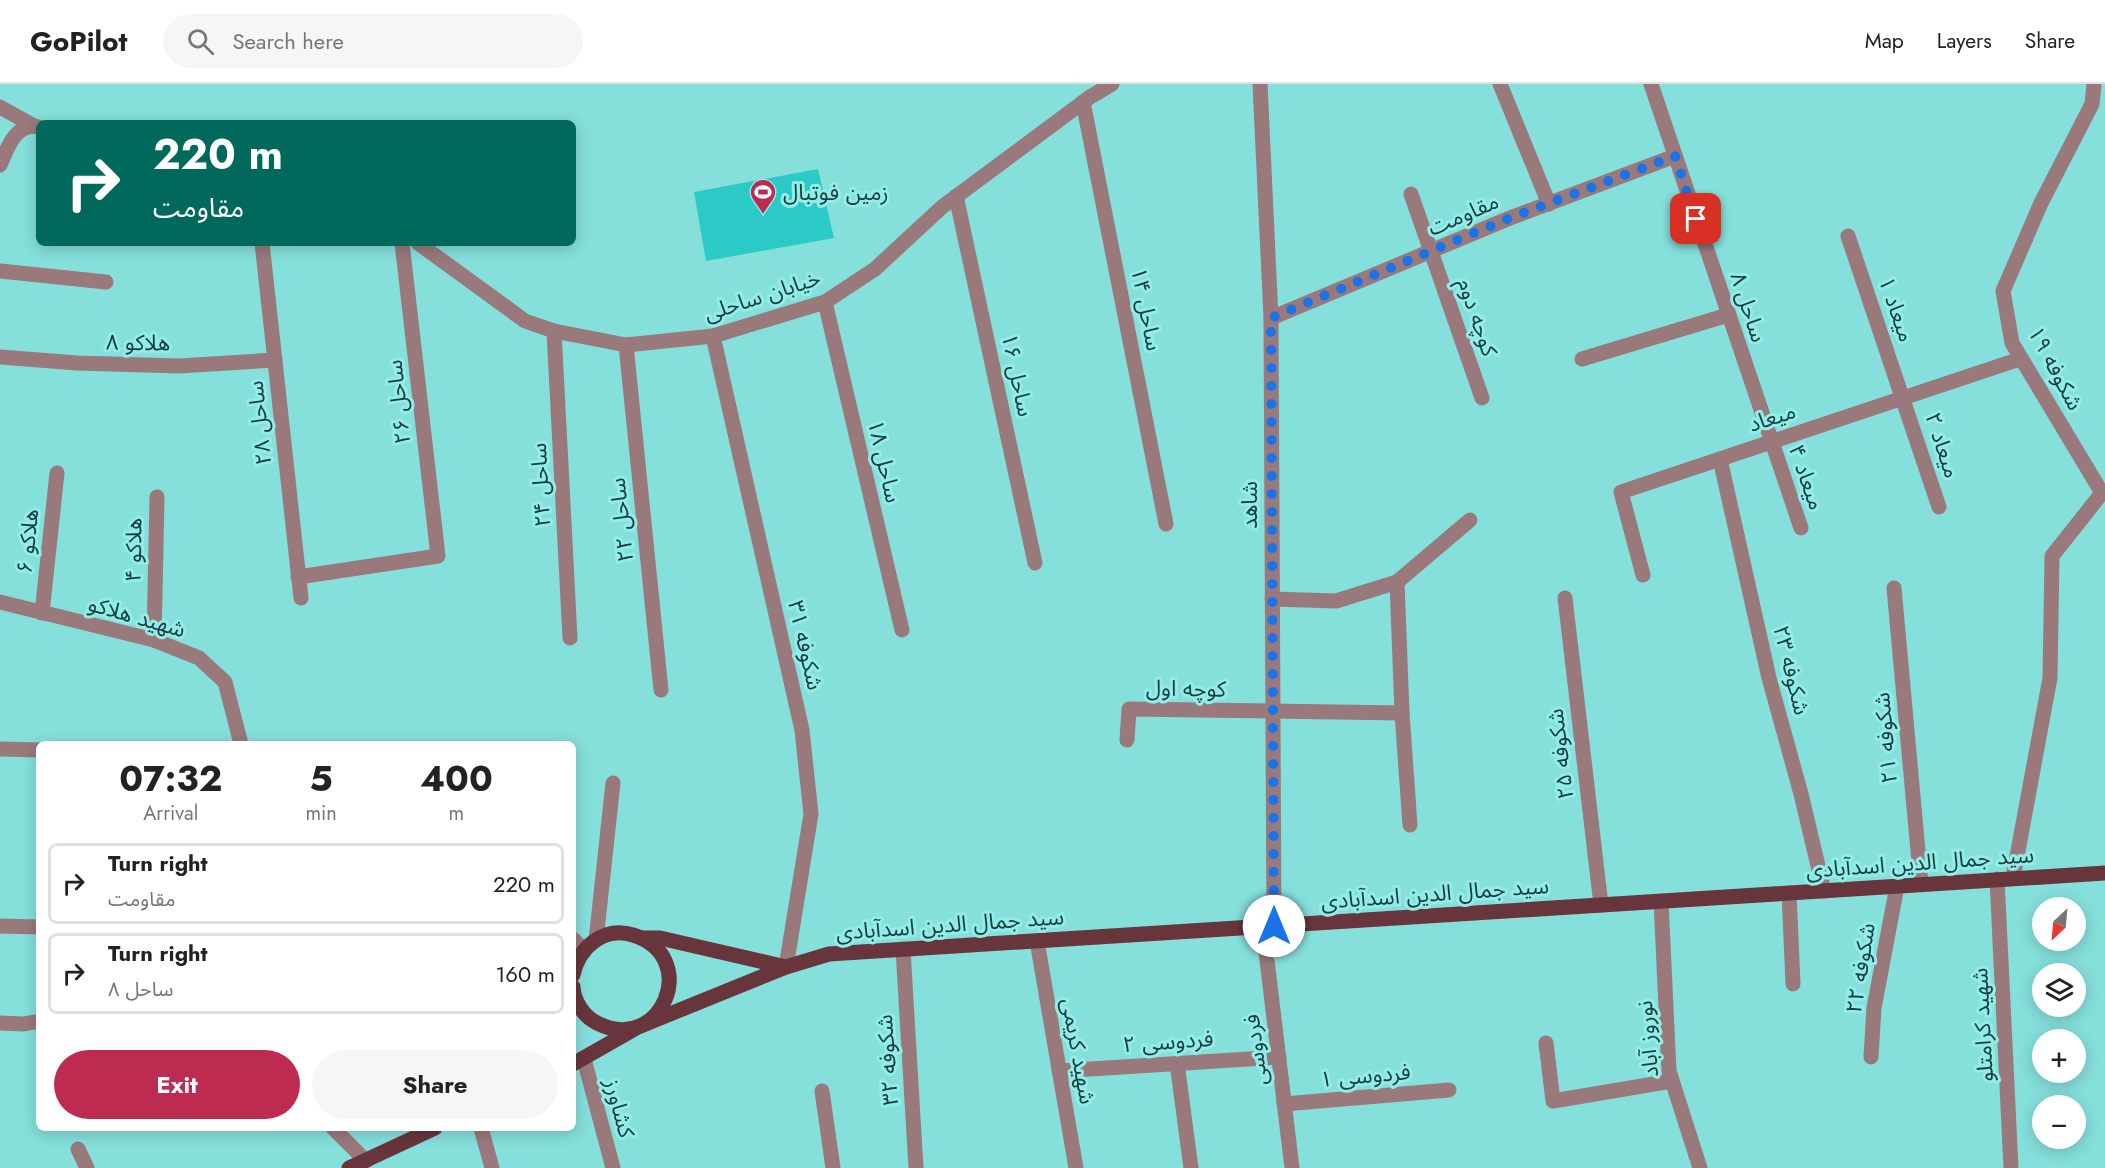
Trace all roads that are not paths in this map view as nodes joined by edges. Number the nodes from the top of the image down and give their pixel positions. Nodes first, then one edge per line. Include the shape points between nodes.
1 (1112, 84) edge
2 (1260, 84) edge
3 (1500, 84) edge
4 (1651, 84) edge
5 (2094, 84) edge
6 (1083, 102) junction
7 (0, 107) edge
8 (31, 128) edge
9 (1675, 156) junction
10 (0, 165) edge
11 (1411, 194) dead end
12 (956, 196) junction
13 (1549, 204) junction
14 (1848, 236) dead end
15 (262, 246) edge
16 (402, 246) edge
17 (422, 246) edge
18 (1432, 251) junction
19 (0, 271) edge
20 (106, 282) dead end
21 (825, 302) junction
22 (1728, 315) junction
23 (1271, 318) junction
24 (554, 331) junction
25 (713, 336) junction
26 (626, 345) junction
27 (0, 357) edge
28 (1582, 359) dead end
29 (2020, 359) junction
30 (275, 360) junction
31 (1904, 397) junction
32 (1482, 398) dead end
33 (1770, 442) junction
34 (1720, 459) junction
35 (57, 473) dead end
36 (2103, 493) edge
37 (157, 497) dead end
38 (1939, 507) dead end
39 (1470, 520) dead end
40 (1166, 524) dead end
41 (1801, 528) dead end
42 (1035, 563) dead end
43 (1643, 575) dead end
44 (298, 577) junction
45 (1397, 582) junction
46 (1894, 588) dead end
47 (301, 598) dead end
48 (1565, 598) dead end
49 (1272, 599) junction
50 (0, 602) edge
51 (42, 613) junction
52 (902, 630) dead end
53 (570, 638) dead end
54 (154, 640) junction
55 (661, 690) dead end
56 (1273, 712) junction
57 (1402, 713) junction
58 (1127, 740) dead end
59 (241, 741) edge
60 (0, 749) edge
61 (36, 750) edge
62 (613, 783) dead end
63 (1410, 825) dead end
64 (2105, 873) edge
65 (2013, 878) junction
66 (1997, 879) junction
67 (1921, 884) junction
68 (1897, 886) junction
69 (1824, 891) junction
70 (1789, 893) junction
71 (1661, 901) junction
72 (1601, 905) junction
73 (0, 926) edge
74 (1269, 926) junction
75 (36, 927) edge
76 (642, 938) junction
77 (1036, 941) junction
78 (584, 943) edge
79 (903, 949) junction
80 (576, 963) edge
81 (786, 967) junction
82 (1792, 984) dead end
83 (576, 998) edge
84 (36, 1022) edge
85 (0, 1023) edge
86 (638, 1027) junction
87 (1546, 1043) dead end
88 (1279, 1056) junction
89 (1871, 1057) dead end
90 (578, 1061) edge
91 (1177, 1063) junction
92 (1059, 1071) junction
93 (1672, 1081) junction
94 (1449, 1090) dead end
95 (822, 1091) dead end
96 (1284, 1104) junction
97 (335, 1131) edge
98 (429, 1131) edge
99 (482, 1131) edge
100 (78, 1149) dead end
101 (355, 1166) edge
102 (87, 1168) edge
103 (492, 1168) edge
104 (613, 1168) edge
105 (834, 1168) edge
106 (916, 1168) edge
107 (1076, 1168) edge
108 (1191, 1168) edge
109 (1292, 1168) edge
110 (1700, 1168) edge
111 (2011, 1168) edge

1 - 6 street, خیابان ساحلی
2 - 23 street, شاهد
3 - 13 street
4 - 9 street, ساحل ۸
5 - 29 street, شکوفه ۱۹ via 2092,104 2003,291 2012,343
6 - 12 street, خیابان ساحلی
6 - 40 street, ساحل ۱۴
7 - 8 street
8 - 10 street via 9,143
9 - 13 street, مقاومت
9 - 22 street, ساحل ۸
11 - 18 street
12 - 21 street, خیابان ساحلی via 874,269
12 - 42 street, ساحل ۱۶
13 - 18 street, مقاومت
14 - 31 street, میعاد ۱
15 - 30 street, ساحل ۲۸
16 - 44 street, ساحل ۲۶ via 438,556
17 - 24 street, خیابان ساحلی via 525,321
18 - 23 street, مقاومت
18 - 32 street, کوچه دوم
19 - 20 street
21 - 25 street, خیابان ساحلی
21 - 52 street, ساحل ۱۸
22 - 28 street
22 - 33 street, ساحل ۸
23 - 49 street, شاهد
24 - 26 street, خیابان ساحلی
24 - 53 street, ساحل ۲۴
25 - 26 street, خیابان ساحلی
25 - 81 street, شکوفه ۳۱ via 802,730 811,814
26 - 55 street, ساحل ۲۲
27 - 30 street, هلاکو ۸ via 179,366
29 - 31 street, میعاد
29 - 36 street, شکوفه ۱۹
30 - 44 street, ساحل ۲۸
31 - 33 street, میعاد
31 - 38 street, میعاد ۲
33 - 34 street, میعاد
33 - 41 street, میعاد ۴
34 - 43 street, میعاد via 1621,492
34 - 69 street, شکوفه ۲۳ via 1769,678
35 - 51 street, هلاکو ۶
36 - 65 street, شکوفه ۱۹ via 2052,556 2050,678
37 - 54 street, هلاکو ۴
39 - 45 street
44 - 47 street, ساحل ۲۸
45 - 49 street via 1335,601
45 - 57 street
46 - 67 street, شکوفه ۲۱
48 - 72 street, شکوفه ۲۵
49 - 56 street, شاهد
50 - 51 street, شهید هلاکو
51 - 54 street, شهید هلاکو
54 - 59 street, شهید هلاکو via 199,658 225,681
56 - 57 street
56 - 58 street, کوچه اول via 1129,709
56 - 74 street, شاهد
57 - 63 street
60 - 61 street
62 - 78 street
64 - 65 main road, سید جمال الدین اسدآبادی
65 - 66 main road, سید جمال الدین اسدآبادی
66 - 67 main road, سید جمال الدین اسدآبادی
66 - 111 street, شهید کرامتلو
67 - 68 main road, سید جمال الدین اسدآبادی
68 - 69 main road, سید جمال الدین اسدآبادی
68 - 89 street, شکوفه ۲۲ via 1874,1008
69 - 70 main road, سید جمال الدین اسدآبادی
70 - 71 main road, سید جمال الدین اسدآبادی
70 - 82 street
71 - 72 main road, سید جمال الدین اسدآبادی
71 - 93 street, نوروز آباد
72 - 74 main road, سید جمال الدین اسدآبادی
73 - 75 street
74 - 77 main road, سید جمال الدین اسدآبادی
74 - 88 street, فردوسی
76 - 78 main road via 627,933 611,934
76 - 81 main road via 660,938
76 - 86 main road via 656,947 670,976 663,1007
77 - 79 main road, سید جمال الدین اسدآبادی
77 - 92 street, شهید کریمی
78 - 80 main road
79 - 81 main road, سید جمال الدین اسدآبادی via 829,954
79 - 106 street, شکوفه ۳۲
81 - 86 main road, سید جمال الدین اسدآبادی
83 - 86 main road via 592,1021 606,1028
84 - 85 street
86 - 90 main road
87 - 93 street via 1553,1101
88 - 91 street, فردوسی ۲
88 - 96 street, فردوسی
90 - 104 street, کشاورز
91 - 92 street, فردوسی ۲
91 - 108 street
92 - 107 street, شهید کریمی
93 - 110 street, نوروز آباد
94 - 96 street, فردوسی ۱
95 - 105 street
96 - 109 street, فردوسی
97 - 101 street
98 - 101 main road
99 - 103 street
100 - 102 street

